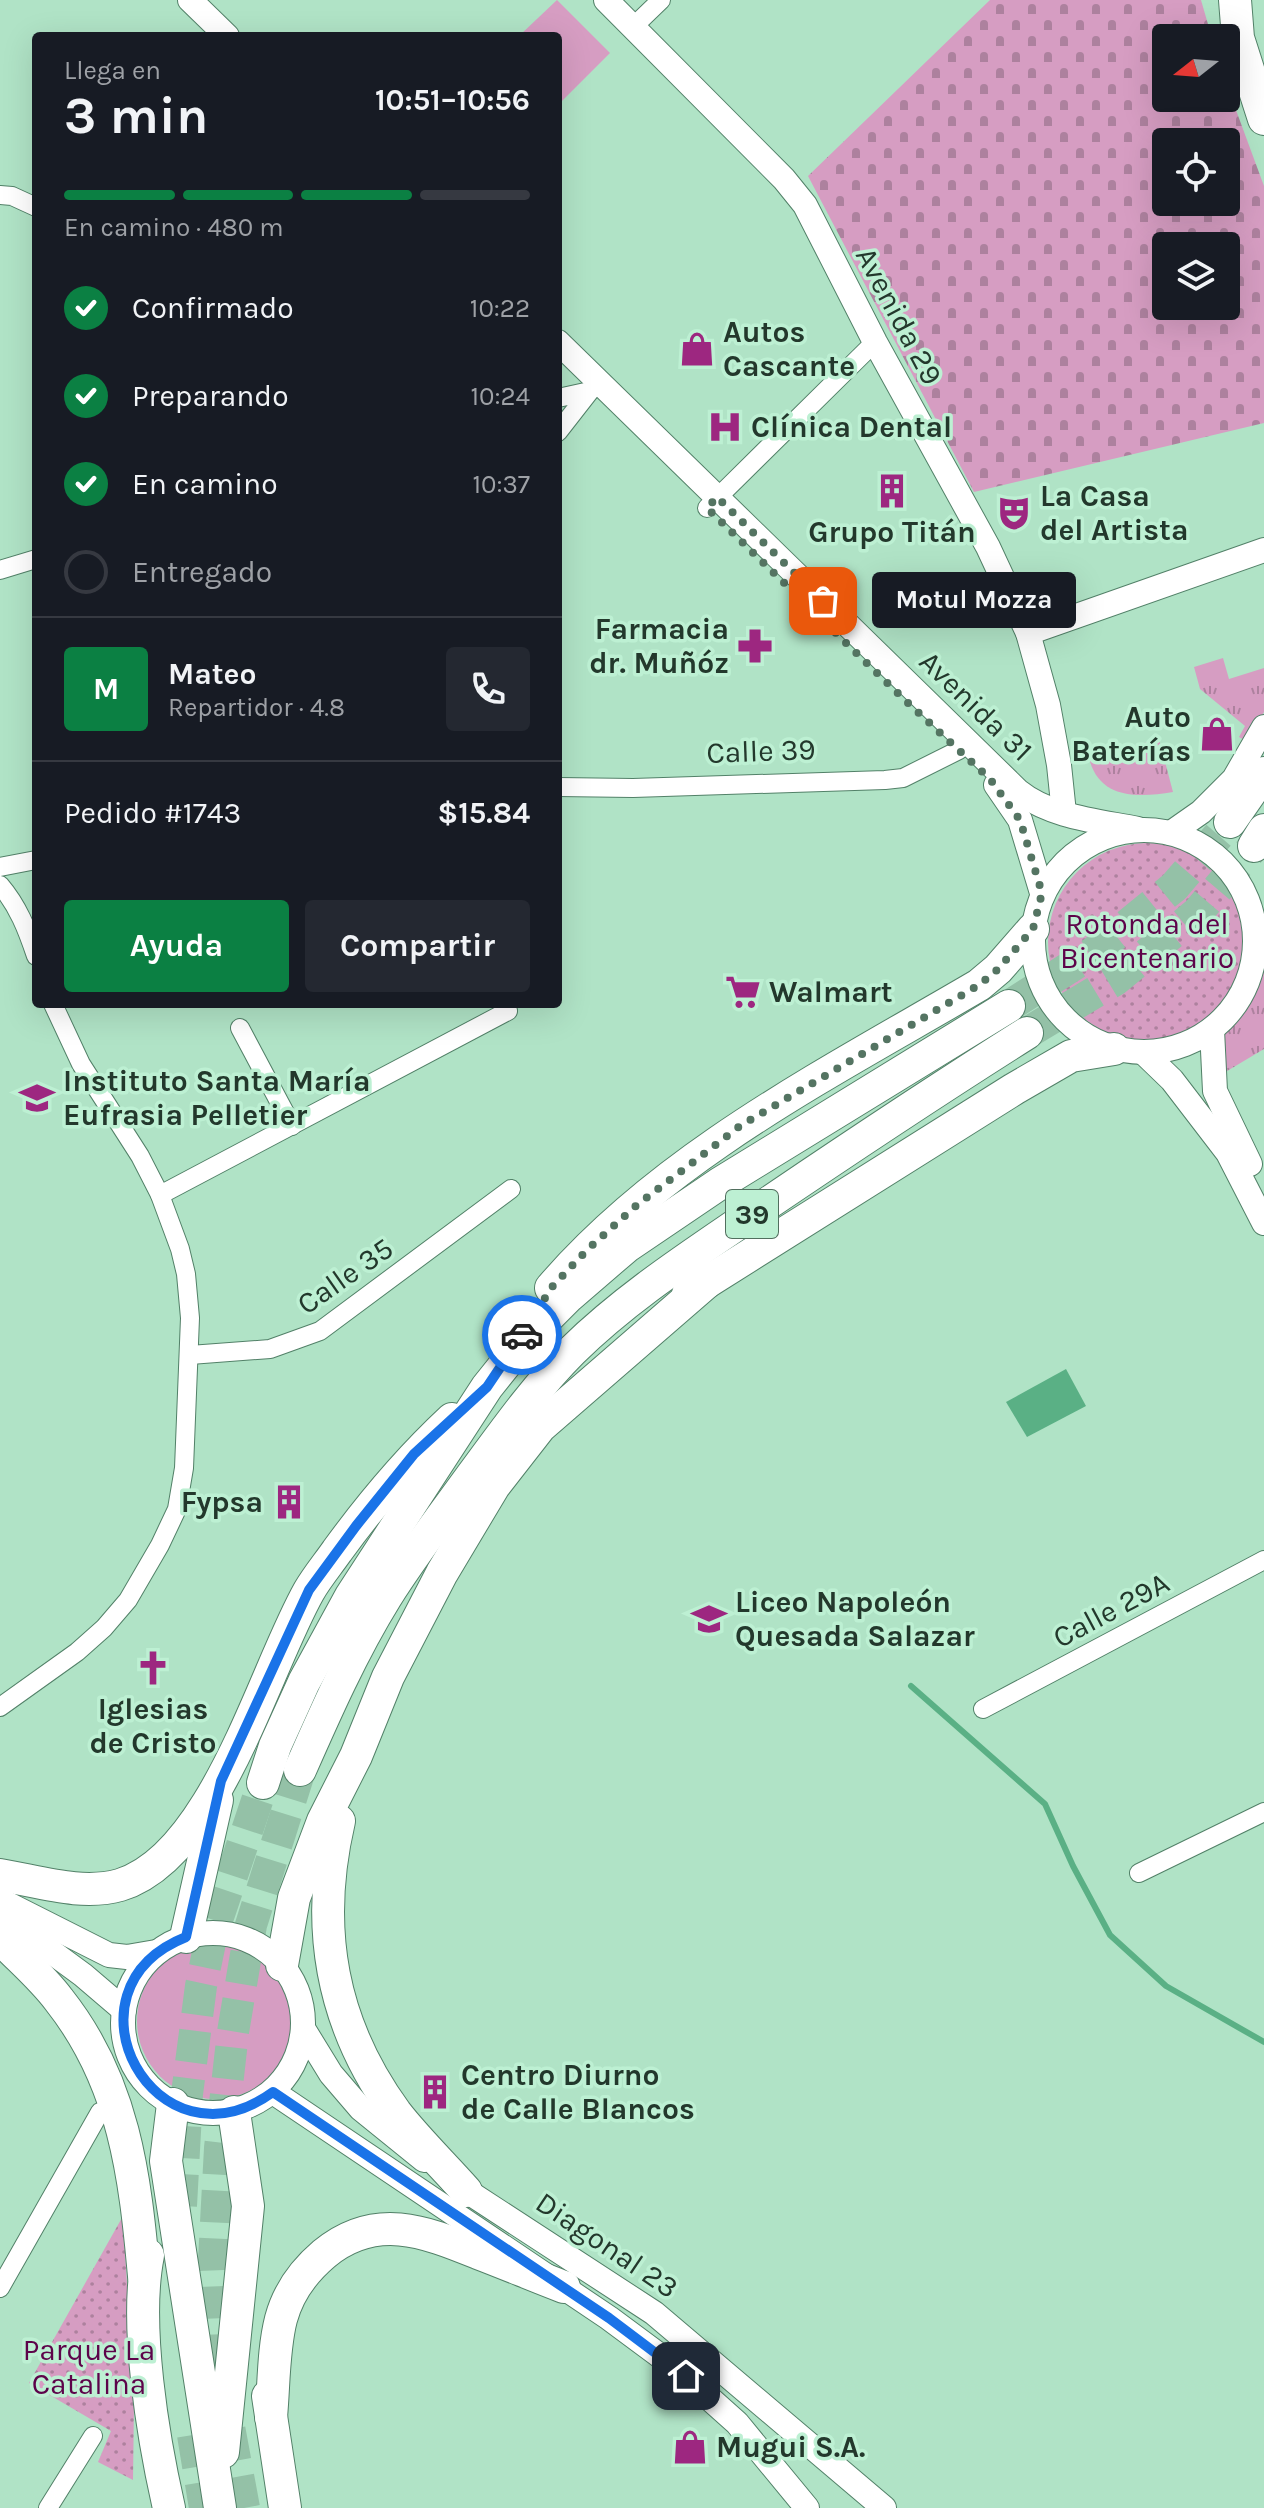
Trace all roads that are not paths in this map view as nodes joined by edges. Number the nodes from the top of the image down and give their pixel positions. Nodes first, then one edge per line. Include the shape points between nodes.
1 (190, 0) edge
2 (209, 0) edge
3 (606, 0) edge
4 (661, 0) edge
5 (1235, 0) edge
6 (1245, 0) edge
7 (632, 28) junction
8 (223, 32) edge
9 (242, 32) edge
10 (1264, 55) edge
11 (1264, 119) edge
12 (6, 195) edge
13 (32, 205) edge
14 (875, 342) junction
15 (562, 355) edge
16 (562, 356) edge
17 (590, 391) junction
18 (562, 397) edge
19 (562, 427) edge
20 (712, 502) junction
21 (1264, 550) edge
22 (32, 560) edge
23 (0, 570) edge
24 (1028, 633) junction
25 (1264, 727) edge
26 (959, 750) junction
27 (1264, 773) edge
28 (562, 787) edge
29 (1064, 813) junction
30 (1230, 822) tunnel mouth
31 (1138, 829) junction
32 (1171, 833) junction
33 (32, 861) edge
34 (0, 867) edge
35 (0, 885) edge
36 (1042, 893) junction
37 (1259, 910) edge
38 (1033, 929) junction
39 (32, 944) edge
40 (1009, 1006) tunnel mouth
41 (55, 1008) edge
42 (508, 1011) dead end
43 (240, 1028) dead end
44 (1212, 1030) junction
45 (1027, 1033) tunnel mouth
46 (1129, 1051) junction
47 (292, 1126) junction
48 (511, 1189) dead end
49 (1264, 1191) edge
50 (160, 1195) junction
51 (1264, 1223) edge
52 (706, 1283) junction
53 (190, 1355) junction
54 (510, 1356) junction
55 (487, 1387) junction
56 (506, 1430) junction
57 (1264, 1560) edge
58 (0, 1707) edge
59 (983, 1709) dead end
60 (356, 1756) junction
61 (300, 1770) tunnel mouth
62 (221, 1781) junction
63 (263, 1783) tunnel mouth
64 (1264, 1812) edge
65 (0, 1861) edge
66 (1139, 1873) dead end
67 (0, 1875) edge
68 (40, 1881) junction
69 (0, 1900) edge
70 (0, 1914) edge
71 (186, 1937) junction
72 (0, 1938) edge
73 (156, 1952) junction
74 (282, 1965) junction
75 (124, 2010) junction
76 (304, 2030) junction
77 (273, 2092) junction
78 (173, 2104) junction
79 (100, 2112) dead end
80 (234, 2112) junction
81 (166, 2161) junction
82 (466, 2191) junction
83 (248, 2206) junction
84 (6, 2265) edge
85 (144, 2276) junction
86 (564, 2287) junction
87 (0, 2288) edge
88 (271, 2417) junction
89 (93, 2436) dead end
90 (219, 2504) edge
91 (801, 2506) edge
92 (48, 2508) edge
93 (169, 2508) edge
94 (285, 2508) edge
95 (884, 2508) edge

1 - 8 main road
2 - 9 main road
3 - 7 main road, Avenida 29
4 - 7 street
5 - 11 highway via 1238,38
6 - 10 highway
7 - 14 main road, Avenida 29 via 805,205
12 - 13 street
14 - 20 street
14 - 24 main road, Avenida 29 via 988,547
15 - 20 main road, Avenida 31
16 - 17 main road, Avenida 31
17 - 18 street
17 - 19 street
17 - 20 main road, Avenida 31
20 - 26 main road, Avenida 31
20 - 29 main road, Avenida 31 via 1029,801
21 - 24 main road
22 - 23 street
24 - 29 main road, Avenida 29 via 1048,705
25 - 32 main road via 1234,779
26 - 28 street, Calle 39 via 903,778 885,780
26 - 36 main road, Avenida 31 via 990,779 1020,820
27 - 30 highway
29 - 31 main road, Avenida 31
31 - 32 main road
31 - 36 main road via 1109,834 1083,847 1061,865
32 - 37 main road via 1221,860
33 - 34 street
35 - 39 street via 24,920
36 - 38 main road
37 - 44 main road via 1249,980 1234,1008
38 - 46 main road via 1036,968 1052,1004 1079,1032
38 - 54 highway via 979,985 740,1126 638,1204 552,1287
40 - 54 highway, 39 via 626,1247
41 - 50 street via 81,1064
42 - 47 street
43 - 47 street
44 - 46 main road via 1180,1047
44 - 49 main road via 1215,1091
45 - 56 highway, 39 via 661,1277 571,1353
46 - 51 main road via 1172,1080 1228,1153
46 - 52 highway via 1071,1056
47 - 50 street
48 - 53 street, Calle 35 via 320,1331 270,1349
50 - 53 street via 186,1274
52 - 56 highway via 627,1334
52 - 60 highway via 540,1427 494,1486 388,1677
53 - 58 street via 177,1509 150,1565 104,1628
54 - 55 highway, 39
55 - 62 highway via 414,1454 309,1590
55 - 63 highway, 39 via 351,1596 304,1682
56 - 61 highway, 39 via 385,1600 353,1655
57 - 59 street, Calle 29A
60 - 74 highway via 323,1821 294,1898
60 - 82 highway via 329,1876 327,1925 335,1981 348,2030 370,2073 398,2115
62 - 68 highway via 181,1840 138,1876 99,1888 73,1889
62 - 71 highway
64 - 66 street
65 - 68 highway
67 - 68 highway
69 - 73 main road via 109,1955
70 - 75 main road
71 - 73 main road
71 - 74 main road via 239,1936
72 - 85 highway via 58,1998 103,2069 137,2191
73 - 75 main road via 134,1978
74 - 76 main road via 299,1995
75 - 78 main road via 125,2043 137,2072
76 - 77 main road via 294,2064
76 - 82 main road, Diagonal 23 via 361,2109
77 - 80 main road
77 - 86 main road
78 - 80 main road via 203,2114
78 - 81 highway
79 - 84 street
80 - 83 highway
81 - 85 highway
81 - 90 highway
82 - 95 main road, Diagonal 23 via 654,2313
83 - 88 highway
83 - 90 highway
84 - 87 street
85 - 93 highway via 144,2331
86 - 88 highway via 431,2234 401,2228 366,2231 338,2243 311,2266 288,2297 280,2322
86 - 91 main road via 700,2388 737,2423
88 - 94 highway
89 - 92 street

